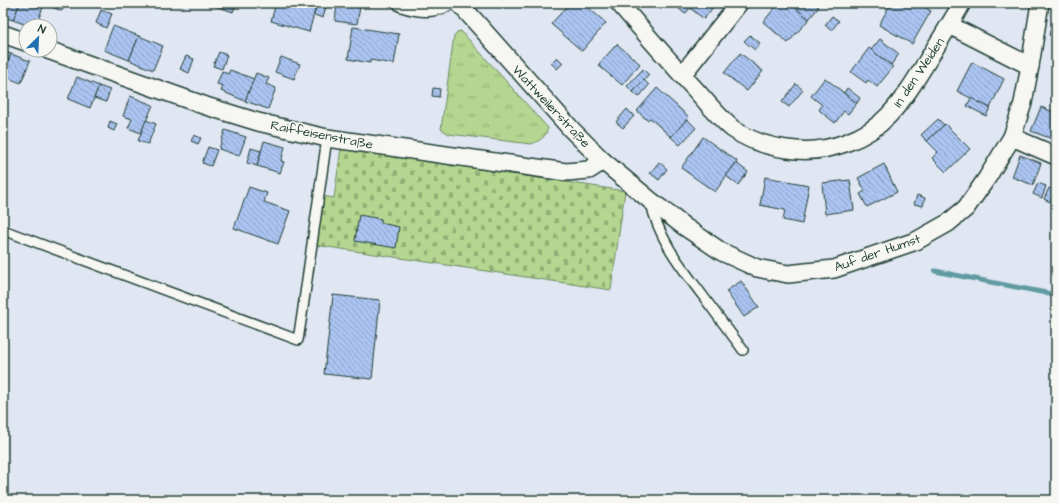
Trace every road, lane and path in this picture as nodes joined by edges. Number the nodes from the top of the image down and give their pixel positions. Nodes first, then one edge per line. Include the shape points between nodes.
1 (402, 3) edge
2 (446, 3) edge
3 (459, 3) edge
4 (619, 3) edge
5 (739, 3) edge
6 (962, 3) edge
7 (1040, 3) edge
8 (949, 25) junction
9 (3, 34) edge
10 (18, 39) edge
11 (58, 54) edge
12 (1030, 66) junction
13 (682, 75) junction
14 (1012, 137) junction
15 (327, 138) junction
16 (1056, 156) edge
17 (603, 161) junction
18 (651, 201) junction
19 (3, 230) edge
20 (743, 350) dead end

1 - 2 street via 432,8
3 - 17 street, Wattweilerstraße via 572,130
4 - 13 street, In den Weiden
5 - 13 street
6 - 8 street, In den Weiden
7 - 12 street, Auf der Humst
8 - 12 street, In den Weiden
8 - 13 street, In den Weiden via 912,86 889,116 864,135 835,146 807,151 780,149 754,140 734,129
9 - 10 street
11 - 15 street, Raiffeisenstraße via 206,106 258,122
12 - 14 street, Auf der Humst via 1023,103
14 - 16 street
14 - 18 street, Auf der Humst via 966,208 948,223 916,241 834,268 788,274 757,268 722,252
15 - 17 street, Raiffeisenstraße via 566,172 589,170
15 - 19 lane via 298,340
17 - 18 street, Wattweilerstraße
18 - 20 lane via 653,215 676,258

